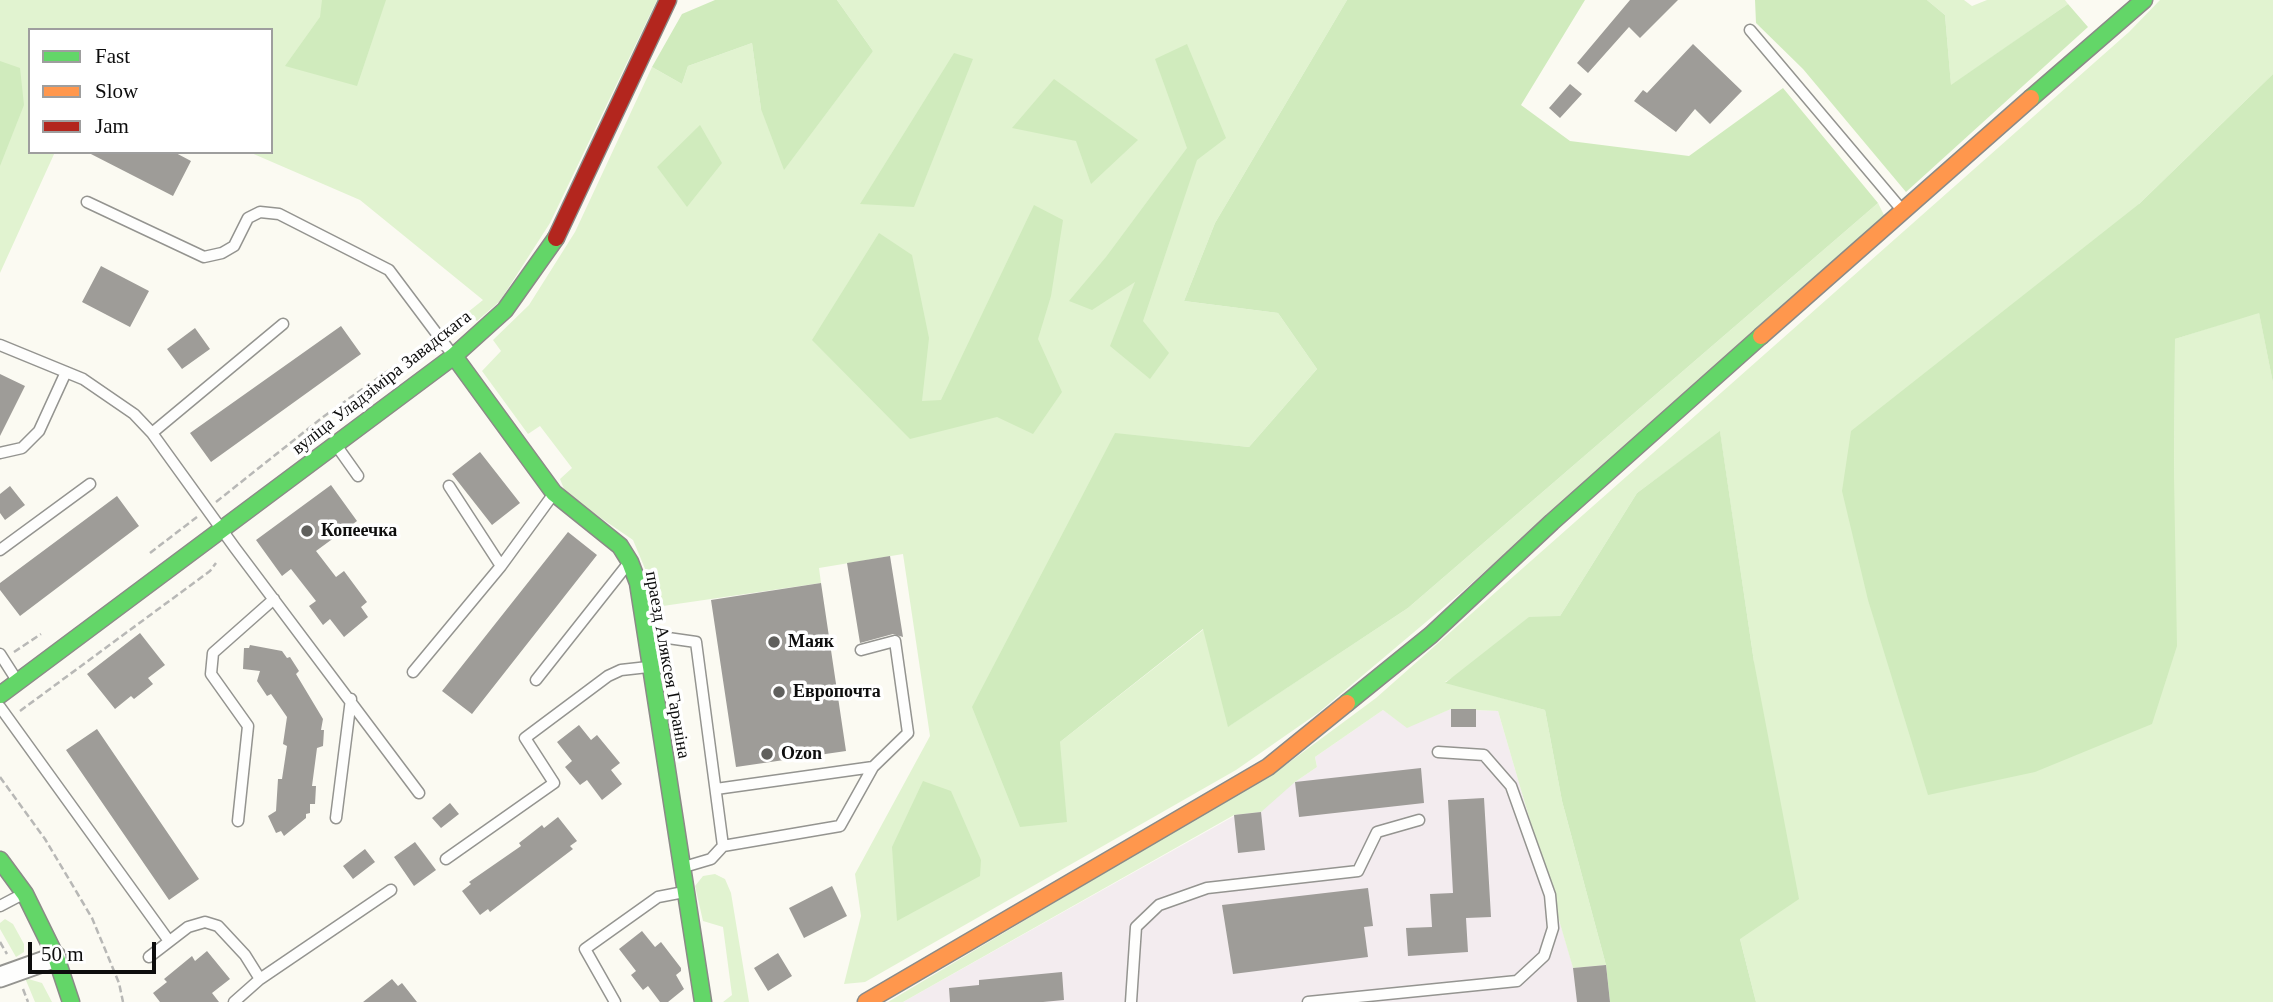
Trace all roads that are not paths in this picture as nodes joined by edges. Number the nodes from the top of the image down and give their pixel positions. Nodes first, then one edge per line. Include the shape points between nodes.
1 (668, 0) edge
2 (2144, 0) edge
3 (1750, 30) dead end
4 (87, 202) dead end
5 (1902, 211) junction
6 (283, 324) dead end
7 (0, 345) edge
8 (454, 356) junction
9 (66, 372) junction
10 (152, 433) junction
11 (335, 445) junction
12 (0, 453) edge
13 (358, 476) dead end
14 (90, 484) dead end
15 (449, 486) dead end
16 (554, 493) junction
17 (222, 530) junction
18 (0, 550) edge
19 (630, 562) junction
20 (500, 566) junction
21 (274, 599) junction
22 (647, 646) junction
23 (861, 650) dead end
24 (2, 657) edge
25 (650, 667) junction
26 (413, 672) dead end
27 (536, 680) dead end
28 (18, 682) junction
29 (0, 695) edge
30 (351, 699) junction
31 (0, 707) edge
32 (1438, 752) dead end
33 (873, 767) junction
34 (716, 789) junction
35 (419, 793) dead end
36 (336, 818) dead end
37 (1419, 820) dead end
38 (237, 821) dead end
39 (723, 846) junction
40 (446, 859) dead end
41 (0, 860) edge
42 (680, 868) junction
43 (391, 890) dead end
44 (684, 892) junction
45 (25, 894) junction
46 (0, 906) edge
47 (169, 942) junction
48 (56, 957) junction
49 (149, 957) dead end
50 (0, 978) edge
51 (260, 979) junction
52 (71, 1002) edge
53 (234, 1002) edge
54 (615, 1002) edge
55 (703, 1002) edge
56 (866, 1002) edge
57 (1131, 1002) edge
58 (1308, 1002) edge

1 - 8 street, вуліца Уладзіміра Завадскага via 552,246 505,310
2 - 5 street
3 - 5 lane
4 - 8 lane via 204,257 234,246 248,218 260,212 279,214 389,270
5 - 56 street via 1430,635 1268,767
6 - 10 lane
7 - 9 lane
8 - 11 street, вуліца Уладзіміра Завадскага
8 - 16 street, праезд Аляксея Гараніна
9 - 10 lane via 134,414
9 - 12 lane via 39,432 22,448
10 - 17 lane
11 - 13 lane
11 - 17 street, вуліца Уладзіміра Завадскага
14 - 18 lane
15 - 20 lane
16 - 19 street, праезд Аляксея Гараніна via 620,546
16 - 20 lane
17 - 21 lane
17 - 28 street, вуліца Уладзіміра Завадскага
19 - 22 street, праезд Аляксея Гараніна via 638,583
19 - 27 lane
20 - 26 lane
21 - 30 lane
21 - 38 lane via 213,653 211,674 248,726
22 - 25 street, праезд Аляксея Гараніна
22 - 34 lane via 662,637 696,642
23 - 33 lane via 895,641 908,733
24 - 28 lane
25 - 40 lane via 608,676 525,738 554,783
25 - 42 street, праезд Аляксея Гараніна
28 - 29 street, вуліца Уладзіміра Завадскага
30 - 35 lane
30 - 36 lane
31 - 47 lane
32 - 58 lane via 1484,755 1511,786 1550,895 1553,928 1544,957 1517,981
33 - 34 lane
33 - 39 lane via 840,826
34 - 39 lane
37 - 57 lane via 1377,832 1358,871 1207,888 1159,905 1136,927
39 - 42 lane via 711,859
41 - 45 street
42 - 44 street, праезд Аляксея Гараніна
43 - 51 lane
44 - 54 lane via 658,897 585,949
44 - 55 street, праезд Аляксея Гараніна
45 - 46 lane
45 - 48 street
47 - 49 lane
47 - 51 lane via 188,927 205,922 218,926
48 - 50 street
48 - 52 street
51 - 53 lane

